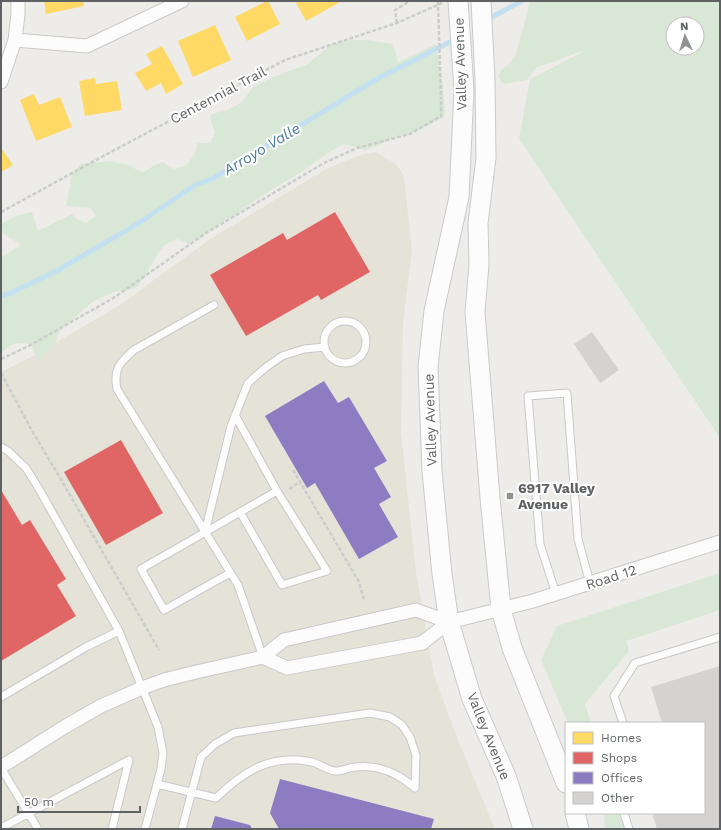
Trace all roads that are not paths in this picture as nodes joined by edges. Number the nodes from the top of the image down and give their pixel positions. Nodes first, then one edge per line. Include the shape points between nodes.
1 (18, 1) edge
2 (182, 1) edge
3 (458, 1) edge
4 (481, 1) edge
5 (15, 40) junction
6 (1, 82) edge
7 (214, 305) dead end
8 (325, 347) junction
9 (235, 415) junction
10 (1, 447) edge
11 (277, 491) junction
12 (240, 512) junction
13 (205, 532) junction
14 (720, 542) edge
15 (230, 573) junction
16 (590, 583) junction
17 (556, 594) junction
18 (501, 609) junction
19 (449, 622) junction
20 (119, 631) junction
21 (720, 637) edge
22 (263, 657) junction
23 (142, 688) junction
24 (1, 697) edge
25 (623, 722) edge
26 (1, 767) edge
27 (565, 780) edge
28 (157, 784) junction
29 (192, 792) junction
30 (29, 814) junction
31 (575, 814) edge
32 (624, 814) edge
33 (1, 828) edge
34 (38, 829) edge
35 (112, 829) edge
36 (145, 829) edge
37 (182, 829) edge
38 (523, 829) edge
39 (579, 829) edge
40 (629, 829) edge

1 - 5 street
2 - 5 street via 87,46
3 - 19 main road, Valley Avenue via 464,90 459,196 434,311 428,367 432,471
4 - 18 main road, Valley Avenue via 486,158 478,223 479,264 475,312
5 - 6 street
7 - 13 lane via 134,350 123,360 115,380 117,389
8 - 8 lane via 328,355 334,360 350,362 363,354 366,338 357,324 349,320 341,321 333,324 327,331
8 - 9 lane via 304,349 282,356 264,368 248,383
9 - 11 lane
9 - 13 lane
10 - 20 lane via 26,468
11 - 12 lane
11 - 12 lane via 327,571 282,585
12 - 13 lane
13 - 15 lane
13 - 15 lane via 141,569 164,610
14 - 16 street, Road 12
15 - 22 lane via 238,585
16 - 17 street, Road 12
16 - 17 lane via 578,539 567,393 528,396 540,544
17 - 18 street, Road 12
18 - 19 street, Road 12
18 - 27 main road, Valley Avenue via 512,648
19 - 22 street via 416,610 284,640
19 - 22 street via 422,644 287,668
19 - 38 main road, Valley Avenue via 472,699 506,776
20 - 23 lane
20 - 24 lane via 86,647
21 - 25 lane via 635,663 614,696
22 - 23 street via 190,673
23 - 26 street via 95,709
23 - 28 lane via 158,727 163,753
26 - 30 lane
28 - 29 lane
28 - 36 lane
29 - 29 lane via 216,798 245,773 264,764 288,759 312,762 336,771 356,766 377,768 397,776 415,788 416,755 410,737 402,725 390,717 370,713 234,733 215,744 201,757
29 - 37 lane
30 - 33 lane
30 - 34 lane
30 - 35 lane via 128,760
31 - 39 main road
32 - 40 lane

